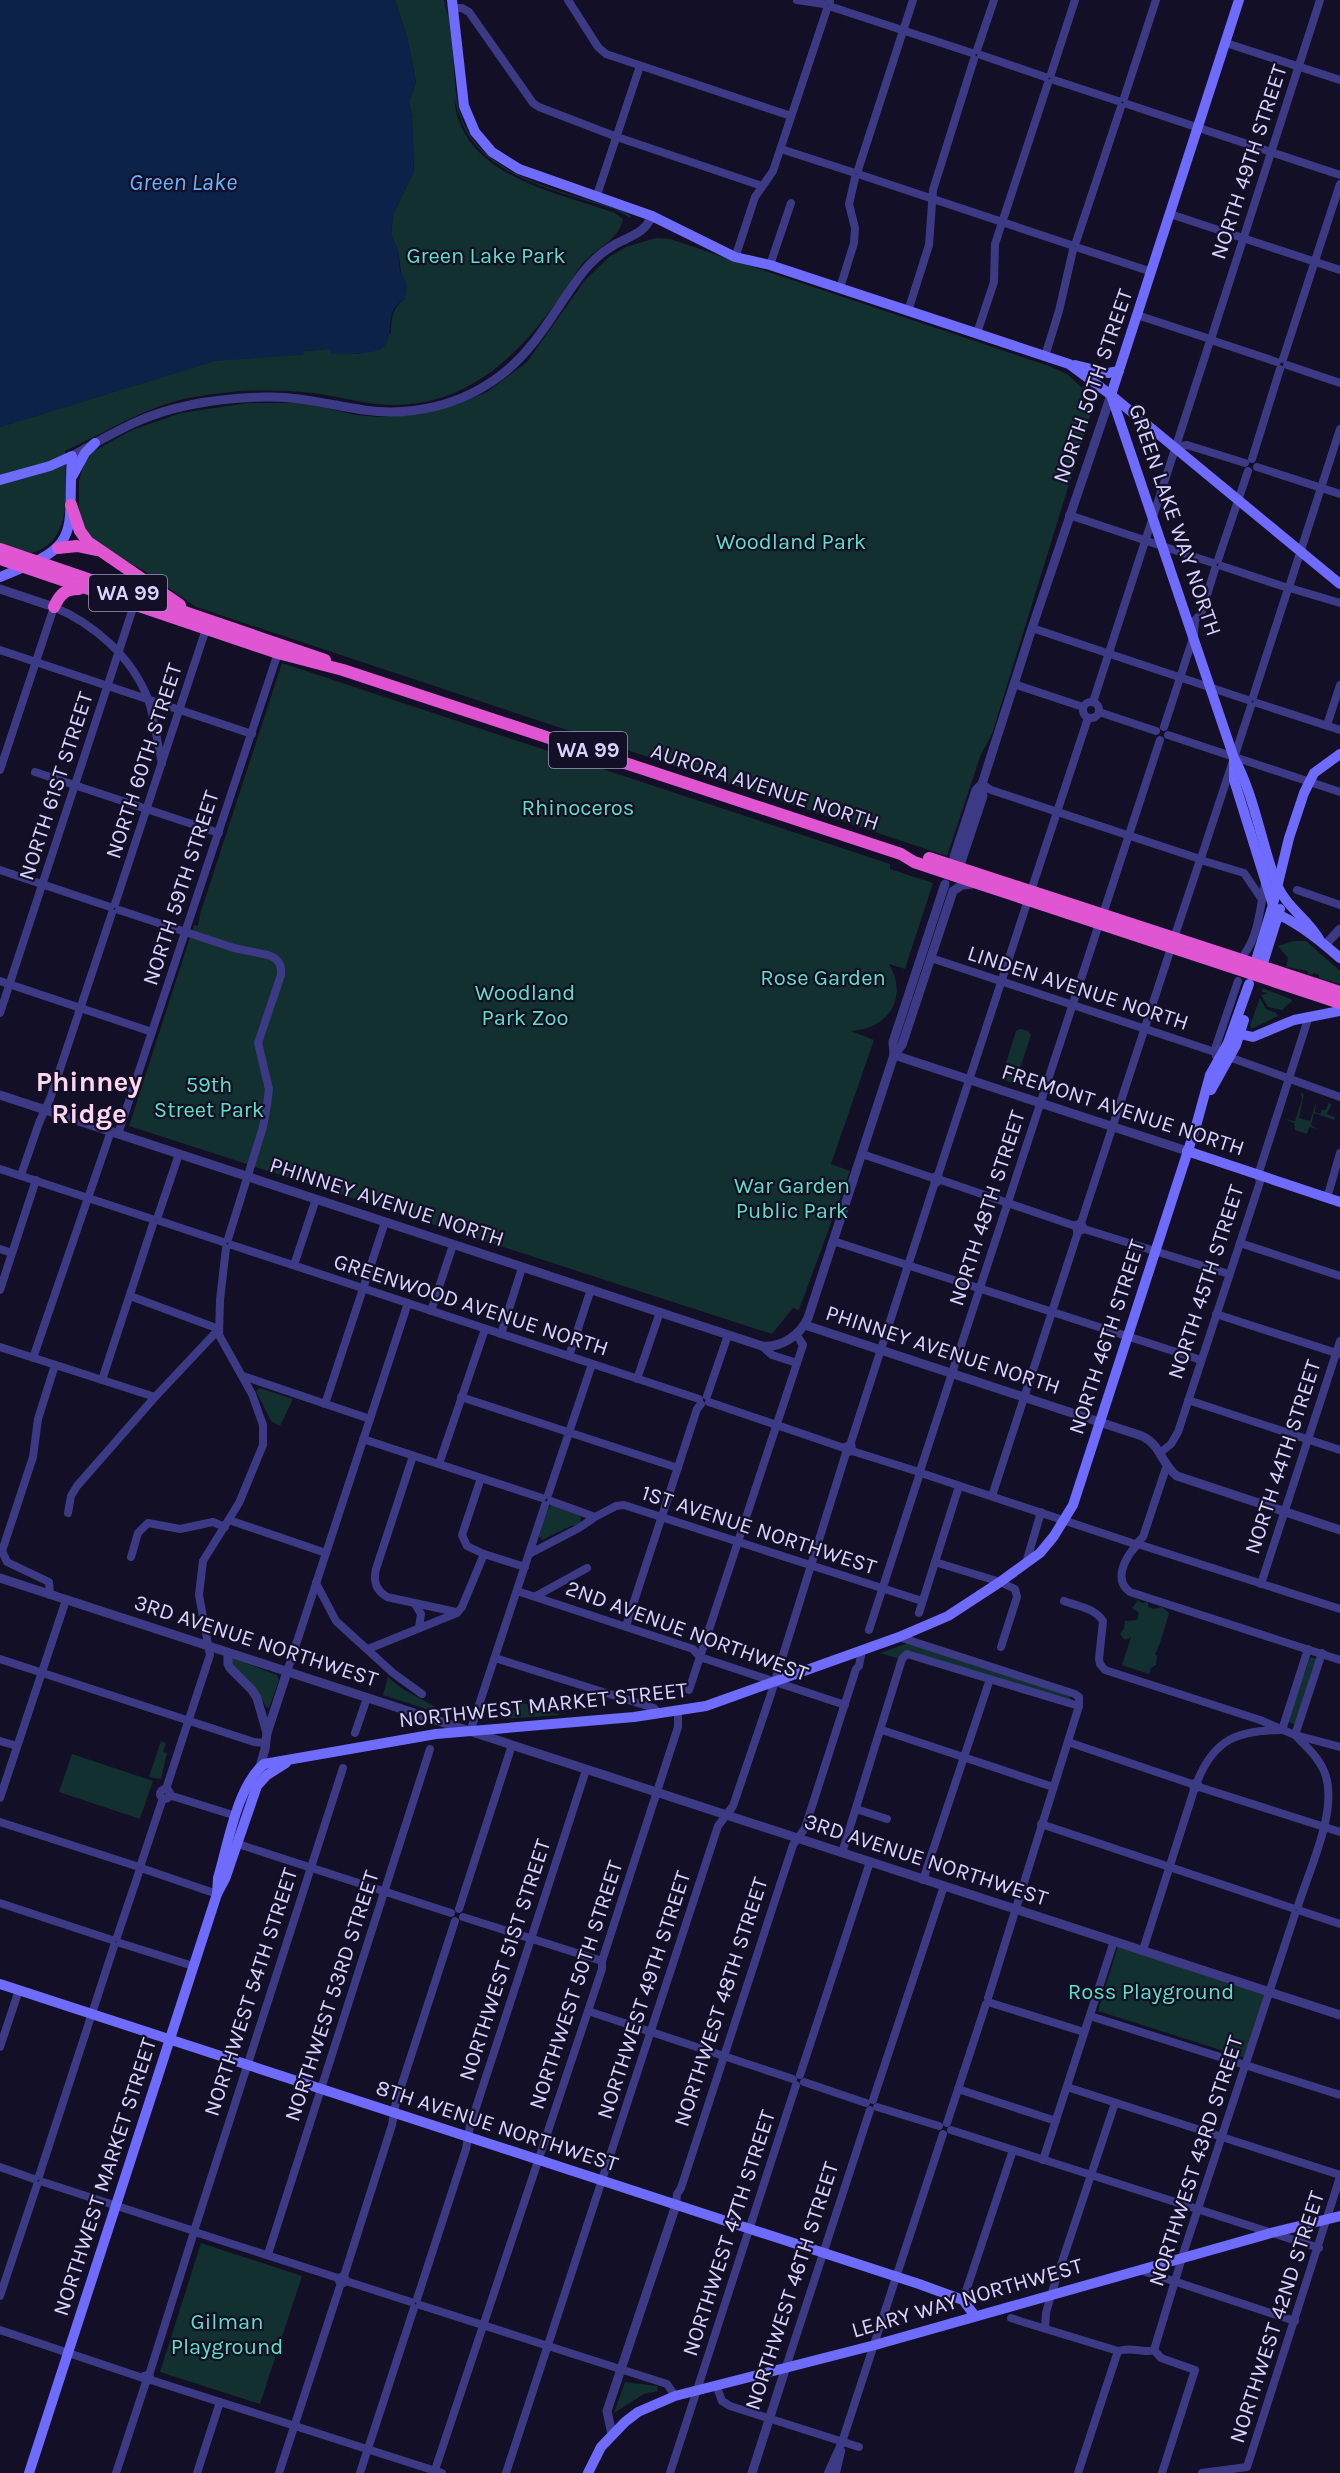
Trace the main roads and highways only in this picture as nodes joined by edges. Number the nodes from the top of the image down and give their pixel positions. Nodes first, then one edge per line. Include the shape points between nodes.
1 (1239, 0) edge
2 (453, 4) edge
3 (1069, 364) junction
4 (1119, 371) junction
5 (1111, 395) junction
6 (95, 443) road end
7 (0, 480) edge
8 (70, 481) junction
9 (71, 505) junction
10 (58, 548) junction
11 (97, 550) junction
12 (5, 556) edge
13 (0, 577) edge
14 (1340, 584) edge
15 (83, 589) junction
16 (54, 607) road end
17 (199, 617) junction
18 (343, 670) junction
19 (1340, 754) edge
20 (1234, 758) junction
21 (953, 870) junction
22 (1277, 885) junction
23 (1030, 896) junction
24 (1274, 912) junction
25 (1322, 942) junction
26 (1340, 957) edge
27 (1247, 968) junction
28 (1274, 976) junction
29 (1340, 992) edge
30 (1340, 1003) edge
31 (1340, 1011) edge
32 (1238, 1030) junction
33 (1187, 1151) junction
34 (1340, 1202) edge
35 (1000, 1582) joint
36 (290, 1761) junction
37 (217, 1894) junction
38 (0, 1984) edge
39 (171, 2039) junction
40 (1340, 2216) edge
41 (975, 2316) junction
42 (29, 2473) edge
43 (588, 2473) edge

1 - 4 main road, NORTH 50TH STREET
2 - 3 main road, GREEN LAKE WAY NORTH via 464,106 479,137 513,166 652,216 735,257 741,255
3 - 4 main road via 1108,373
3 - 5 main road, GREEN LAKE WAY NORTH
4 - 5 main road, NORTH 50TH STREET
5 - 14 main road
5 - 20 main road, GREEN LAKE WAY NORTH
6 - 8 main road
7 - 8 main road via 72,456
8 - 9 main road
9 - 10 main road via 69,528
9 - 11 highway via 82,535
10 - 11 highway
10 - 13 main road via 45,558
11 - 17 highway
12 - 15 highway, AURORA AVENUE NORTH / WA 99
12 - 17 highway, AURORA AVENUE NORTH / WA 99
15 - 16 highway via 60,594
15 - 18 highway, AURORA AVENUE NORTH / WA 99 via 278,653
17 - 18 highway, AURORA AVENUE NORTH / WA 99 via 312,655
18 - 21 highway, AURORA AVENUE NORTH / WA 99 via 901,854 916,854
19 - 22 main road, NORTH 46TH STREET via 1318,769 1309,782
20 - 22 main road, GREEN LAKE WAY NORTH via 1243,775
20 - 24 main road, GREEN LAKE WAY NORTH via 1234,780
21 - 23 highway, AURORA AVENUE NORTH / WA 99
21 - 23 highway, AURORA AVENUE NORTH / WA 99 via 978,883
22 - 24 main road, NORTH 46TH STREET
22 - 25 main road, GREEN LAKE WAY NORTH via 1288,904
23 - 27 highway, AURORA AVENUE NORTH / WA 99
24 - 25 main road, GREEN LAKE WAY NORTH
24 - 27 main road, NORTH 46TH STREET
25 - 26 main road, GREEN LAKE WAY NORTH
27 - 28 highway, AURORA AVENUE NORTH / WA 99
27 - 32 main road, NORTH 46TH STREET
28 - 29 highway, AURORA AVENUE NORTH / WA 99
28 - 30 highway, AURORA AVENUE NORTH / WA 99
31 - 32 main road via 1286,1022 1253,1037
32 - 33 main road, NORTH 46TH STREET via 1221,1057
33 - 34 main road, FREMONT AVENUE NORTH
33 - 35 main road, NORTH 46TH STREET via 1072,1505 1040,1553
35 - 36 main road, NORTHWEST MARKET STREET via 948,1616 899,1637 706,1706 659,1714 436,1734
36 - 37 main road, NORTHWEST MARKET STREET via 262,1780
36 - 37 main road, NORTHWEST MARKET STREET via 270,1763 254,1772 236,1816
37 - 39 main road, NORTHWEST MARKET STREET
38 - 39 main road, 8TH AVENUE NORTHWEST
39 - 41 main road, 8TH AVENUE NORTHWEST via 898,2277 963,2300
39 - 42 main road, NORTHWEST MARKET STREET
40 - 41 main road, LEARY WAY NORTHWEST
41 - 43 main road, LEARY WAY NORTHWEST via 675,2396 638,2412 612,2434

